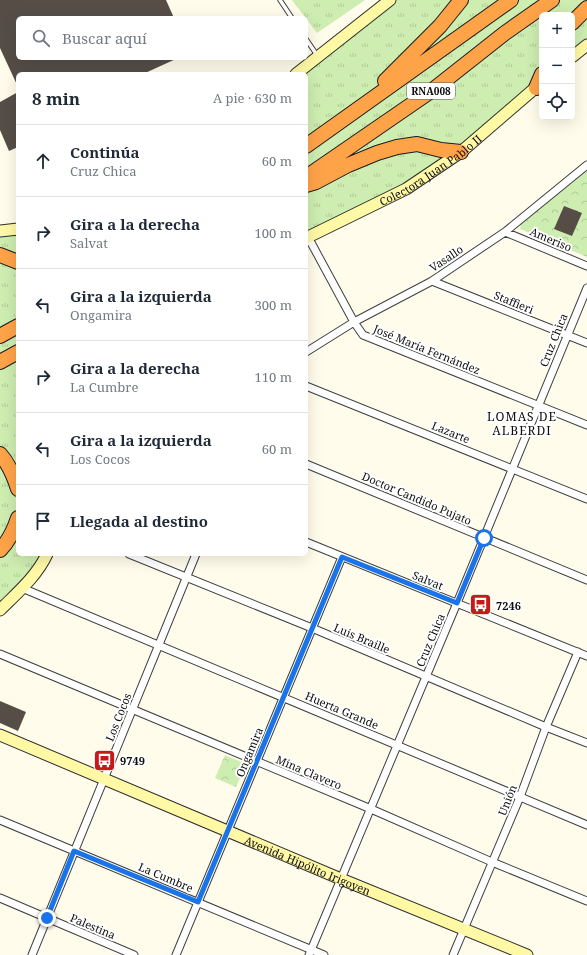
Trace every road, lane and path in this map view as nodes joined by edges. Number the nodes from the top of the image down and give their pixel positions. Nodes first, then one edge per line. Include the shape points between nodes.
1 (280, 0) edge
2 (390, 0) edge
3 (461, 0) edge
4 (511, 0) edge
5 (552, 0) edge
6 (587, 8) edge
7 (291, 16) edge
8 (575, 20) edge
9 (308, 42) edge
10 (587, 45) edge
11 (575, 55) edge
12 (317, 56) junction
13 (298, 72) edge
14 (539, 85) edge
15 (352, 112) junction
16 (308, 145) edge
17 (461, 152) junction
18 (587, 164) edge
19 (308, 176) edge
20 (308, 184) edge
21 (16, 229) edge
22 (0, 231) edge
23 (506, 232) junction
24 (308, 238) edge
25 (308, 240) edge
26 (0, 255) edge
27 (16, 261) edge
28 (587, 266) edge
29 (432, 281) junction
30 (587, 288) edge
31 (354, 322) junction
32 (16, 327) edge
33 (567, 335) junction
34 (0, 336) edge
35 (587, 343) edge
36 (308, 351) edge
37 (16, 353) edge
38 (0, 362) edge
39 (308, 387) edge
40 (538, 405) junction
41 (587, 425) edge
42 (0, 454) edge
43 (308, 465) edge
44 (512, 469) junction
45 (16, 482) edge
46 (587, 500) edge
47 (16, 524) edge
48 (484, 538) junction
49 (308, 543) edge
50 (0, 550) edge
51 (45, 556) edge
52 (134, 556) edge
53 (195, 556) edge
54 (342, 557) junction
55 (187, 578) junction
56 (587, 580) edge
57 (22, 588) junction
58 (457, 603) junction
59 (0, 610) edge
60 (312, 628) junction
61 (159, 646) junction
62 (578, 652) junction
63 (0, 654) edge
64 (587, 656) edge
65 (426, 677) junction
66 (283, 698) junction
67 (132, 710) junction
68 (546, 727) junction
69 (0, 735) edge
70 (587, 743) edge
71 (397, 746) junction
72 (256, 762) junction
73 (104, 779) junction
74 (520, 797) junction
75 (371, 810) junction
76 (0, 820) edge
77 (587, 825) edge
78 (228, 830) junction
79 (74, 851) junction
80 (492, 862) junction
81 (341, 879) junction
82 (0, 898) edge
83 (587, 901) edge
84 (198, 902) junction
85 (47, 918) junction
86 (464, 929) junction
87 (310, 952) edge
88 (32, 955) edge
89 (134, 955) edge
90 (176, 955) edge
91 (324, 955) edge
92 (453, 955) edge
93 (527, 955) edge

1 - 7 lane
2 - 12 street
3 - 15 highway via 440,26
4 - 15 highway, RNA008
5 - 19 highway, RNA008 via 434,89
6 - 8 highway
9 - 12 lane
10 - 11 street
12 - 13 street
14 - 17 street, Colectora Juan Pablo II
15 - 16 highway, RNA008
17 - 20 highway via 417,144 397,147 348,165
17 - 24 street, Colectora Juan Pablo II via 406,189
18 - 23 street, Vasallo
21 - 22 street
23 - 28 street, Ameriso
23 - 29 street, Vasallo
25 - 31 street, José María Fernández
26 - 27 highway
29 - 31 street, Vasallo
29 - 33 street, Staffieri
30 - 33 street, Cruz Chica
31 - 36 street, Vasallo
31 - 40 street, José María Fernández via 363,335
32 - 34 highway
33 - 35 street, Staffieri
33 - 40 street, Cruz Chica
37 - 38 highway
39 - 44 street, Lazarte
40 - 41 street, José María Fernández
40 - 44 street, Cruz Chica
42 - 45 highway
43 - 48 street, Doctor Candido Pujato
44 - 46 street, Lazarte
44 - 48 street, Cruz Chica
47 - 50 highway via 6,544
48 - 56 street, Doctor Candido Pujato
48 - 58 street, Cruz Chica
49 - 54 street, Salvat
51 - 57 street via 42,564
52 - 55 street, Luis Braille
53 - 55 street, Los Cocos
54 - 58 street, Salvat
54 - 60 street, Ongamira
55 - 60 street, Luis Braille
55 - 61 street, Los Cocos
57 - 59 street
57 - 61 street, Huerta Grande
58 - 62 street, Salvat
58 - 65 street, Cruz Chica
60 - 65 street, Luis Braille
60 - 66 street, Ongamira
61 - 66 street, Huerta Grande
61 - 67 street, Los Cocos
62 - 64 street, Salvat
62 - 68 street, Unión
63 - 67 street, Mina Clavero
65 - 68 street, Luis Braille
65 - 71 street, Cruz Chica
66 - 71 street, Huerta Grande
66 - 72 street, Ongamira
67 - 72 street, Mina Clavero
67 - 73 street, Los Cocos
68 - 70 street, Luis Braille
68 - 74 street, Unión
69 - 73 street, Avenida Hipólito Irigoyen
71 - 74 street, Huerta Grande
71 - 75 street, Cruz Chica
72 - 75 street, Mina Clavero
72 - 78 street, Ongamira
73 - 78 street, Avenida Hipólito Irigoyen
73 - 79 street, Los Cocos
74 - 77 street, Huerta Grande
74 - 80 street, Unión
75 - 80 street, Mina Clavero
75 - 81 street, Cruz Chica
76 - 79 street, La Cumbre
78 - 81 street, Avenida Hipólito Irigoyen
78 - 84 street, Ongamira
79 - 84 street, La Cumbre
79 - 85 street, Los Cocos
80 - 83 street, Mina Clavero
80 - 86 street, Unión
81 - 86 street, Avenida Hipólito Irigoyen
81 - 87 street, Cruz Chica
82 - 85 street, Palestina
84 - 87 street, La Cumbre
84 - 90 street, Ongamira
85 - 88 street, Los Cocos
85 - 89 street, Palestina
86 - 92 street, Unión
86 - 93 street, Avenida Hipólito Irigoyen
87 - 91 street, La Cumbre

